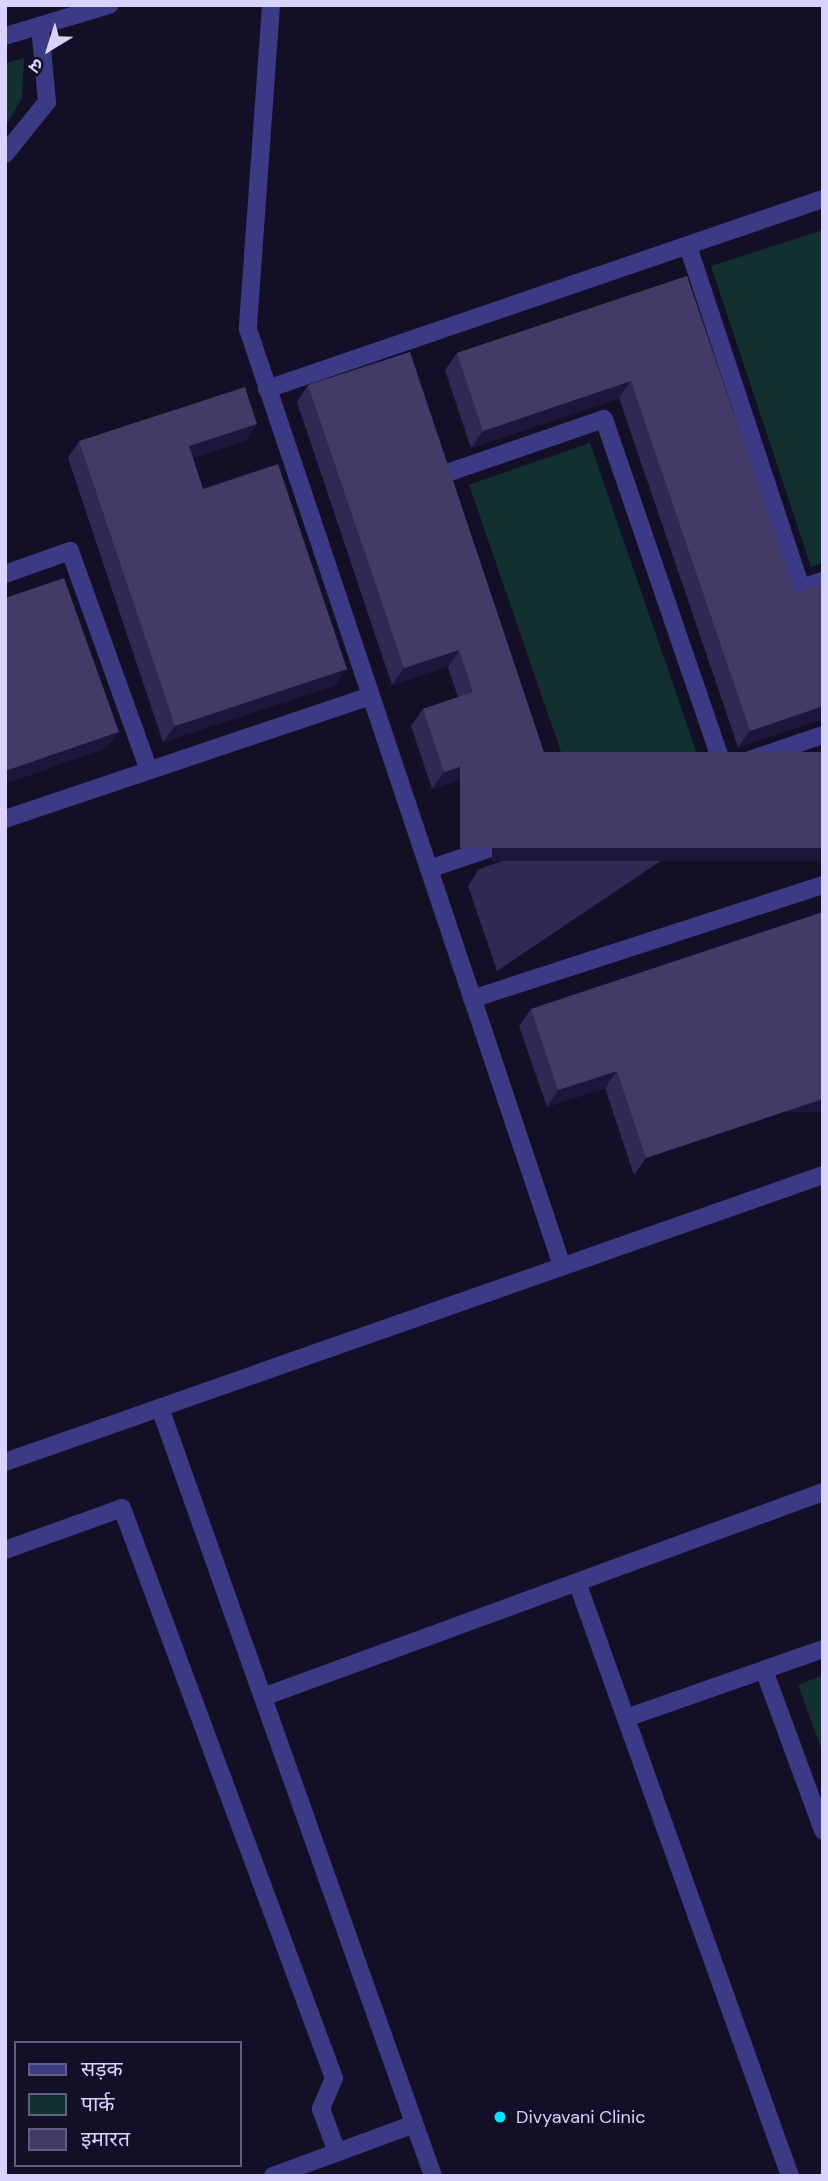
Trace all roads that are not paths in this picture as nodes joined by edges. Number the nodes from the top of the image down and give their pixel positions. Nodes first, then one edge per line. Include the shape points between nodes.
1 (109, 5) edge
2 (271, 5) edge
3 (40, 26) junction
4 (5, 36) edge
5 (5, 154) edge
6 (823, 199) edge
7 (688, 246) junction
8 (267, 388) junction
9 (453, 499) edge
10 (5, 574) edge
11 (823, 581) edge
12 (371, 696) junction
13 (823, 735) edge
14 (542, 758) edge
15 (724, 769) junction
16 (149, 771) junction
17 (5, 818) edge
18 (564, 823) junction
19 (429, 869) junction
20 (823, 885) edge
21 (472, 999) junction
22 (823, 1175) edge
23 (562, 1266) junction
24 (160, 1408) junction
25 (5, 1462) edge
26 (823, 1492) edge
27 (5, 1550) edge
28 (577, 1582) junction
29 (823, 1649) edge
30 (764, 1670) junction
31 (263, 1697) junction
32 (626, 1718) junction
33 (823, 1830) edge
34 (414, 2124) junction
35 (337, 2152) junction
36 (272, 2176) edge
37 (433, 2176) edge
38 (790, 2176) edge

1 - 3 street
2 - 8 street via 248,329
3 - 4 street
3 - 5 street via 47,102
6 - 7 street
7 - 8 street via 402,351
7 - 11 street via 801,589
8 - 12 street
9 - 15 street via 442,467 604,419
10 - 16 street via 70,551
12 - 16 street
12 - 19 street
13 - 15 street
14 - 18 street
15 - 18 street
16 - 17 street
18 - 19 street
19 - 21 street
20 - 21 street
21 - 23 street
22 - 23 street
23 - 24 street
24 - 25 street
24 - 31 street
26 - 28 street
27 - 35 street via 122,1508 334,2078 321,2109
28 - 31 street
28 - 32 street
29 - 30 street
30 - 32 street
30 - 33 street
31 - 34 street
32 - 38 street
34 - 35 street
34 - 37 street
35 - 36 street

